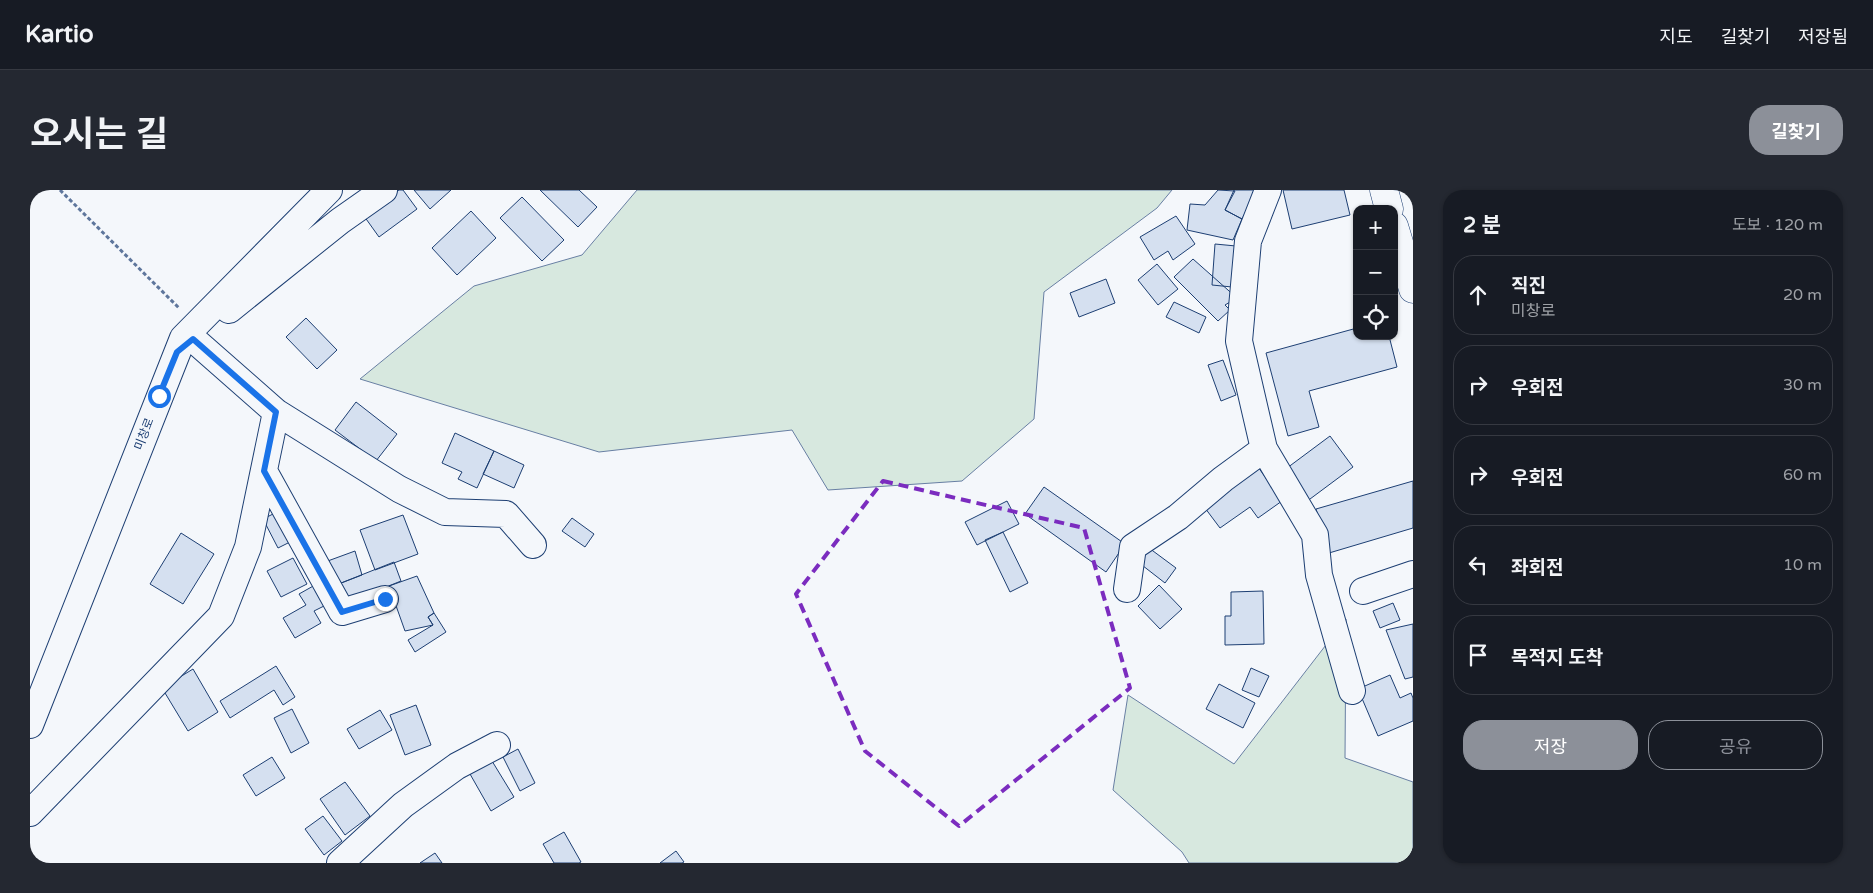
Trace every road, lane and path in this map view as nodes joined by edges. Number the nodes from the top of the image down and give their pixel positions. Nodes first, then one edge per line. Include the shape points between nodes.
1 (60, 190) edge
2 (329, 190) edge
3 (384, 190) edge
4 (1268, 190) edge
5 (1384, 190) edge
6 (1388, 205) edge
7 (1398, 239) edge
8 (1413, 288) edge
9 (189, 338) junction
10 (276, 412) junction
11 (1264, 449) junction
12 (264, 471) junction
13 (533, 545) dead end
14 (1413, 574) edge
15 (1128, 589) dead end
16 (1363, 591) dead end
17 (385, 599) dead end
18 (1352, 691) dead end
19 (30, 724) edge
20 (497, 745) dead end
21 (30, 813) edge
22 (340, 863) edge

1 - 9 path
2 - 9 street, 미창로
3 - 9 street
4 - 11 street via 1248,241 1239,341
5 - 6 main road
7 - 8 main road
9 - 10 street
9 - 19 street, 미창로
10 - 12 street
10 - 13 street via 399,489 445,512 506,514
11 - 15 street via 1133,547
11 - 18 street via 1314,535 1319,575
12 - 17 street via 342,612
12 - 21 street via 248,547 221,616
14 - 16 street
20 - 22 street via 456,766 403,805

